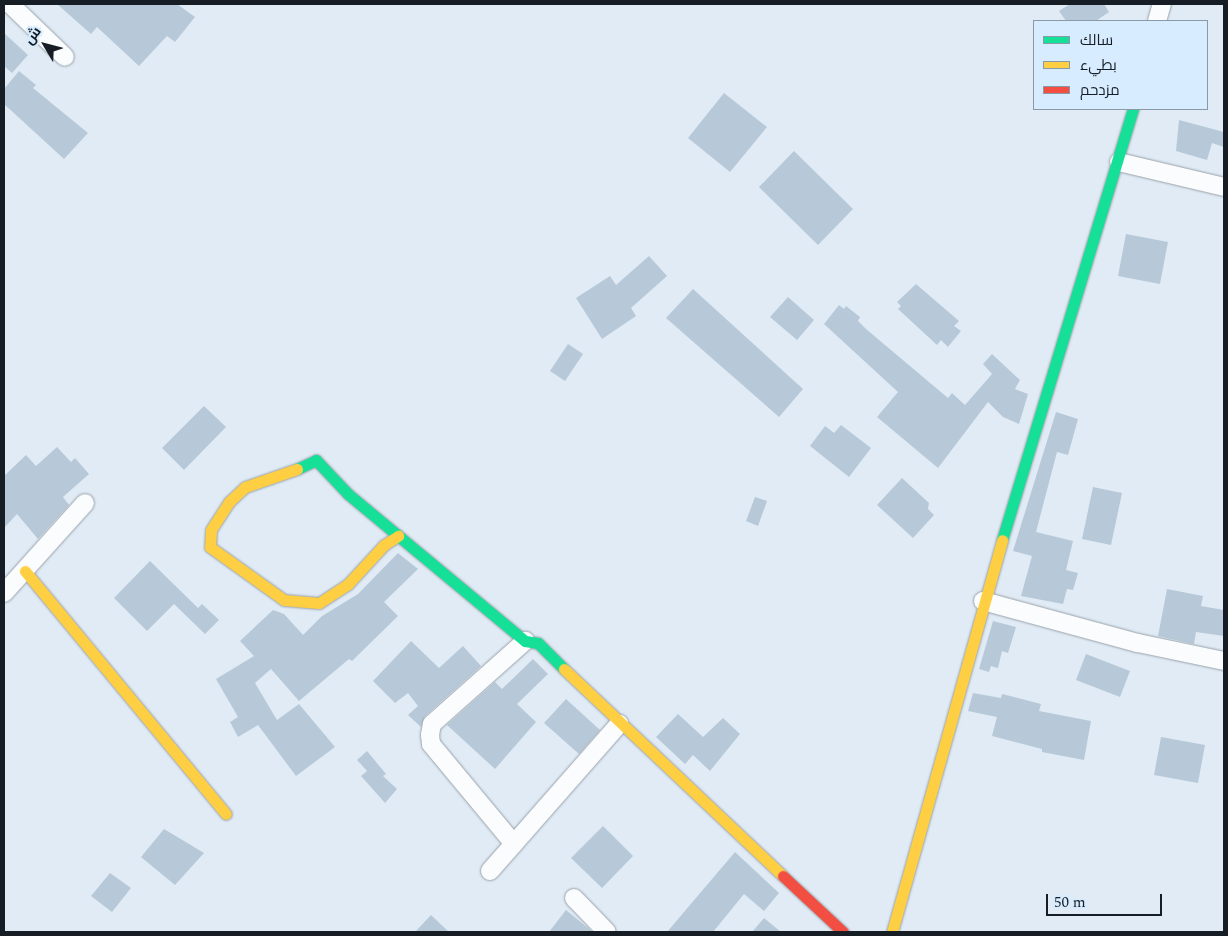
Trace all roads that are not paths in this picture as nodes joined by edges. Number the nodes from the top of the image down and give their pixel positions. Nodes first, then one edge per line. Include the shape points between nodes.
1 (10, 4) edge
2 (1162, 4) edge
3 (1157, 20) edge
4 (64, 57) dead end
5 (1133, 110) edge
6 (1119, 162) junction
7 (1224, 187) edge
8 (85, 503) dead end
9 (398, 536) junction
10 (25, 570) junction
11 (4, 593) edge
12 (983, 601) junction
13 (525, 640) junction
14 (1224, 661) edge
15 (619, 724) junction
16 (226, 814) dead end
17 (514, 844) junction
18 (490, 871) dead end
19 (574, 898) dead end
20 (607, 932) edge
21 (844, 932) edge
22 (892, 932) edge

1 - 4 street
2 - 3 street
5 - 6 street
6 - 7 street
6 - 12 street
8 - 10 street
9 - 9 street via 348,494 316,460 279,478 245,487 229,502 212,530 210,547 284,600 320,604 348,584 384,545
9 - 13 street
10 - 11 street
10 - 16 street
12 - 14 street via 1138,643
12 - 22 street
13 - 15 street via 538,643
13 - 17 street via 432,724 430,734 431,744
15 - 17 street
15 - 21 street
17 - 18 street
19 - 20 street

